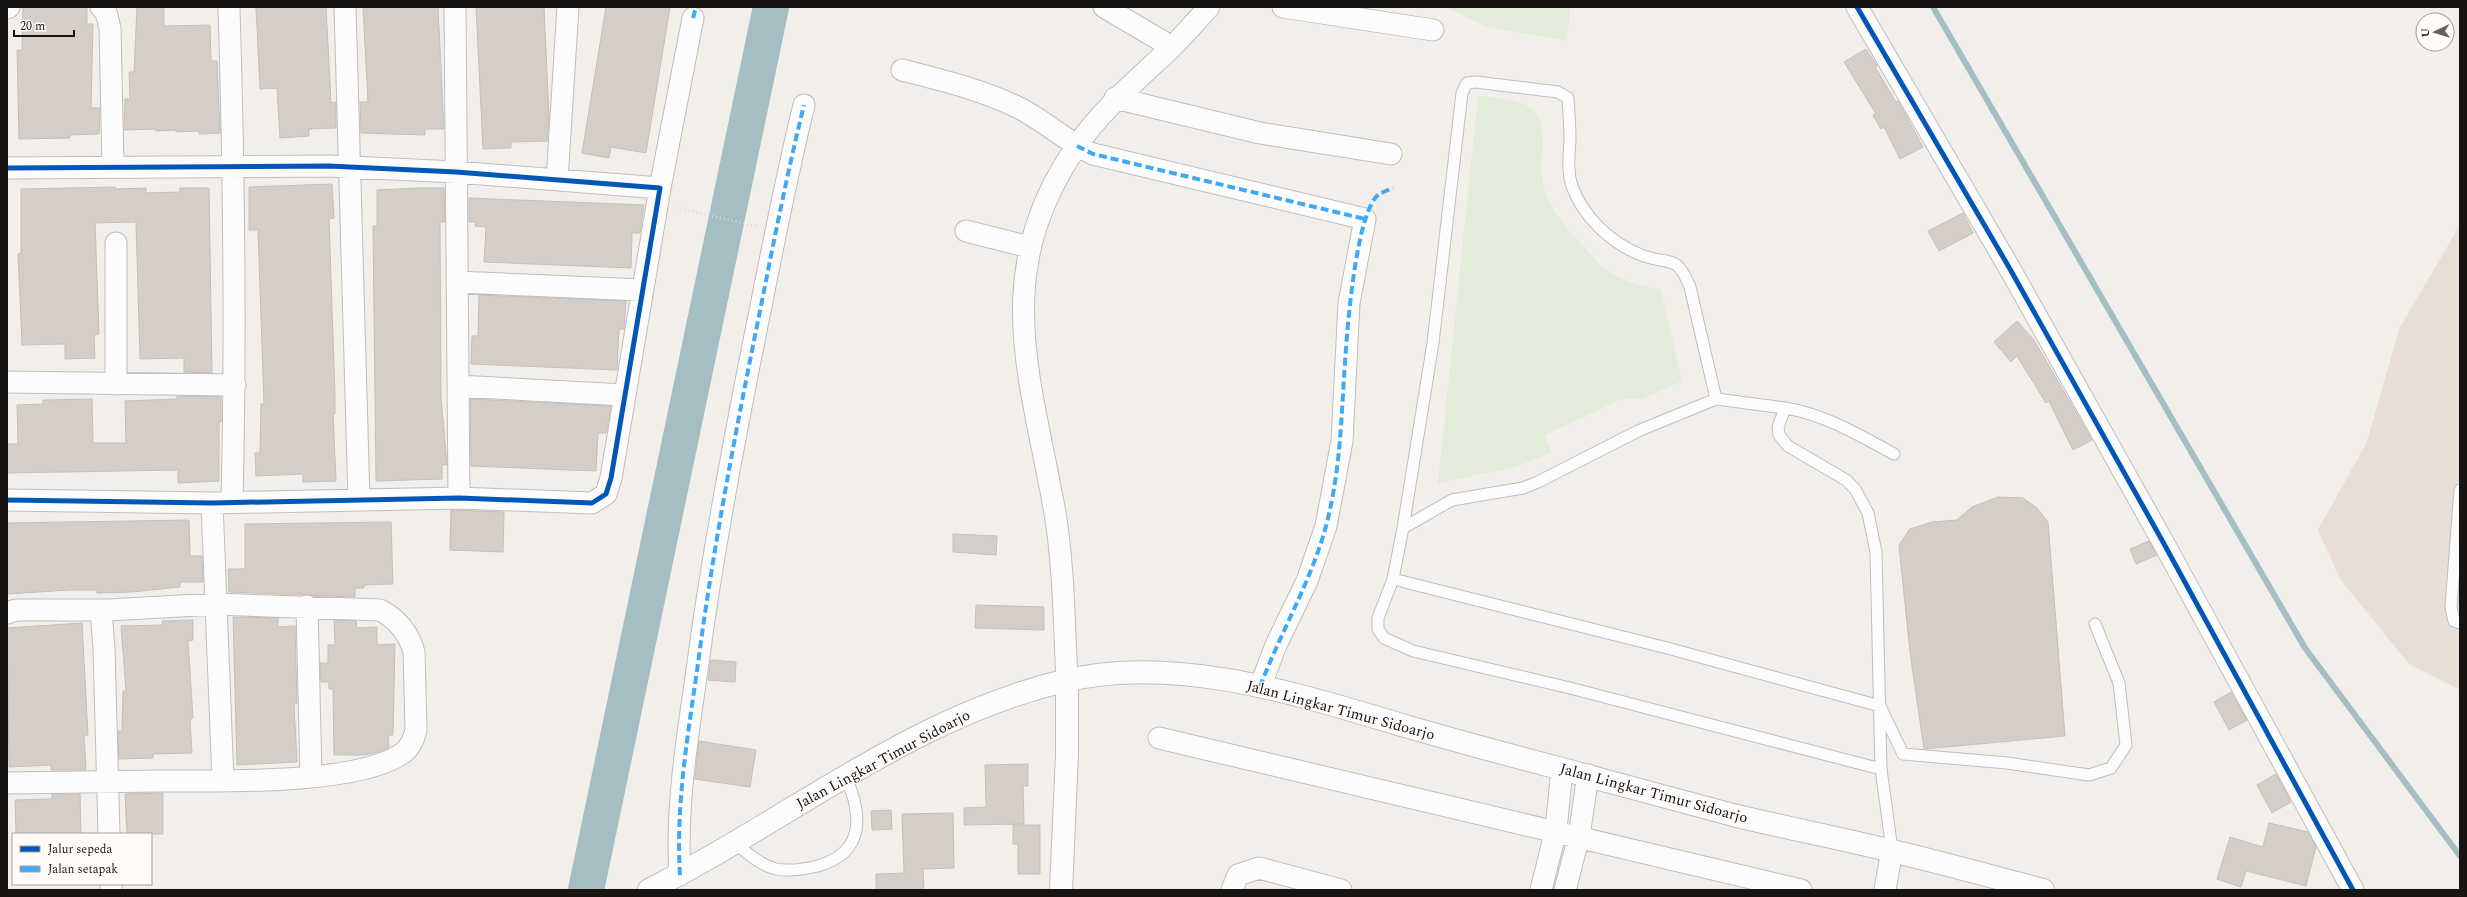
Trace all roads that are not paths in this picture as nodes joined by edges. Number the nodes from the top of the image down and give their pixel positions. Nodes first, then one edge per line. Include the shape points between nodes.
1 (101, 7) edge
2 (229, 7) edge
3 (345, 7) edge
4 (455, 7) edge
5 (568, 7) edge
6 (1104, 7) edge
7 (1209, 7) edge
8 (1283, 7) edge
9 (1857, 7) edge
10 (693, 18) dead end
11 (1433, 30) dead end
12 (1172, 47) junction
13 (902, 70) dead end
14 (1116, 98) junction
15 (804, 105) dead end
16 (1077, 146) junction
17 (1391, 154) dead end
18 (234, 166) junction
19 (349, 166) junction
20 (113, 167) junction
21 (7, 168) edge
22 (456, 172) junction
23 (556, 180) junction
24 (660, 188) junction
25 (966, 231) dead end
26 (116, 243) dead end
27 (1029, 247) junction
28 (457, 282) junction
29 (642, 290) junction
30 (7, 382) edge
31 (116, 384) junction
32 (235, 385) junction
33 (458, 386) junction
34 (624, 396) junction
35 (1716, 399) junction
36 (1785, 408) junction
37 (1894, 454) dead end
38 (2460, 490) edge
39 (459, 498) junction
40 (7, 500) edge
41 (359, 500) junction
42 (222, 502) junction
43 (1403, 528) junction
44 (1392, 579) junction
45 (215, 604) junction
46 (307, 606) junction
47 (101, 610) junction
48 (7, 613) edge
49 (2460, 623) edge
50 (2095, 624) dead end
51 (1067, 680) junction
52 (1260, 687) junction
53 (1880, 706) junction
54 (1160, 738) dead end
55 (1562, 769) junction
56 (1881, 769) junction
57 (1588, 775) junction
58 (846, 776) junction
59 (311, 777) junction
60 (223, 781) junction
61 (106, 782) junction
62 (7, 783) edge
63 (1556, 830) junction
64 (109, 833) edge
65 (1579, 836) junction
66 (735, 843) junction
67 (1892, 850) junction
68 (680, 875) junction
69 (655, 887) edge
70 (1061, 890) edge
71 (1232, 890) edge
72 (1337, 890) edge
73 (1542, 890) edge
74 (1566, 890) edge
75 (1801, 890) edge
76 (1885, 890) edge
77 (2043, 890) edge
78 (2353, 890) edge

1 - 20 street via 106,12 110,28
2 - 18 street
3 - 19 street
4 - 22 street
5 - 23 street
6 - 12 street
7 - 12 street
8 - 11 street
9 - 78 street via 2018,283
10 - 24 street
12 - 14 street
13 - 16 street via 972,88 1015,106
14 - 16 street
14 - 17 street via 1260,133
15 - 68 street via 737,420 707,600 681,794 678,839
16 - 27 street via 1058,175
16 - 52 street via 1093,154 1365,219 1349,303 1342,441 1326,526 1307,581 1276,645
18 - 19 street
18 - 20 street
18 - 32 street
19 - 22 street
19 - 41 street
20 - 21 street
22 - 23 street
22 - 28 street
23 - 24 street
24 - 29 street
25 - 27 street
26 - 31 street
27 - 51 street via 1023,300 1026,369 1060,549
28 - 29 street
28 - 33 street
29 - 34 street
30 - 31 street
31 - 32 street
32 - 42 street
33 - 34 street
33 - 39 street
34 - 39 street via 606,494 592,503
35 - 36 lane
35 - 43 lane via 1638,431 1528,486 1452,500
35 - 43 lane via 1690,287 1683,270 1673,262 1642,255 1608,236 1593,221 1572,185 1568,166 1568,98 1558,92 1467,83 1462,93 1433,343
36 - 37 lane via 1807,412 1841,426
36 - 53 lane via 1778,427 1779,435 1788,446 1846,480 1855,489 1868,513 1876,552
38 - 49 lane via 2451,607 2454,621
39 - 41 street
40 - 42 street
41 - 42 street
42 - 45 street
43 - 44 lane
44 - 53 lane via 1667,648
44 - 56 lane via 1378,618 1378,629 1384,638 1413,651 1577,690
45 - 46 street
45 - 47 street
45 - 60 street
46 - 59 street
46 - 59 street via 380,610 392,616 407,634 414,652 416,730 409,748 392,758 354,770
47 - 48 street via 16,610
47 - 61 street
50 - 53 lane via 2119,683 2126,745 2111,768 2089,775 2008,763 1903,754
51 - 52 main road, Jalan Lingkar Timur Sidoarjo via 1090,676 1160,673
51 - 58 main road, Jalan Lingkar Timur Sidoarjo via 1015,694 956,718
51 - 70 main road via 1067,754
52 - 55 main road, Jalan Lingkar Timur Sidoarjo
53 - 56 lane
54 - 63 street
55 - 57 main road, Jalan Lingkar Timur Sidoarjo
55 - 63 street
56 - 67 lane
57 - 65 street
57 - 67 main road, Jalan Lingkar Timur Sidoarjo via 1737,816
58 - 66 main road, Jalan Lingkar Timur Sidoarjo
58 - 66 lane via 856,799 857,823 849,847 836,858 807,869 775,868 759,862
59 - 60 street
60 - 61 street
61 - 62 street
61 - 64 street
63 - 65 street
63 - 73 street
65 - 74 street
65 - 75 street
66 - 68 main road, Jalan Lingkar Timur Sidoarjo
67 - 76 street
67 - 77 main road, Jalan Lingkar Timur Sidoarjo
68 - 69 main road, Jalan Lingkar Timur Sidoarjo
71 - 72 street via 1238,875 1259,868

